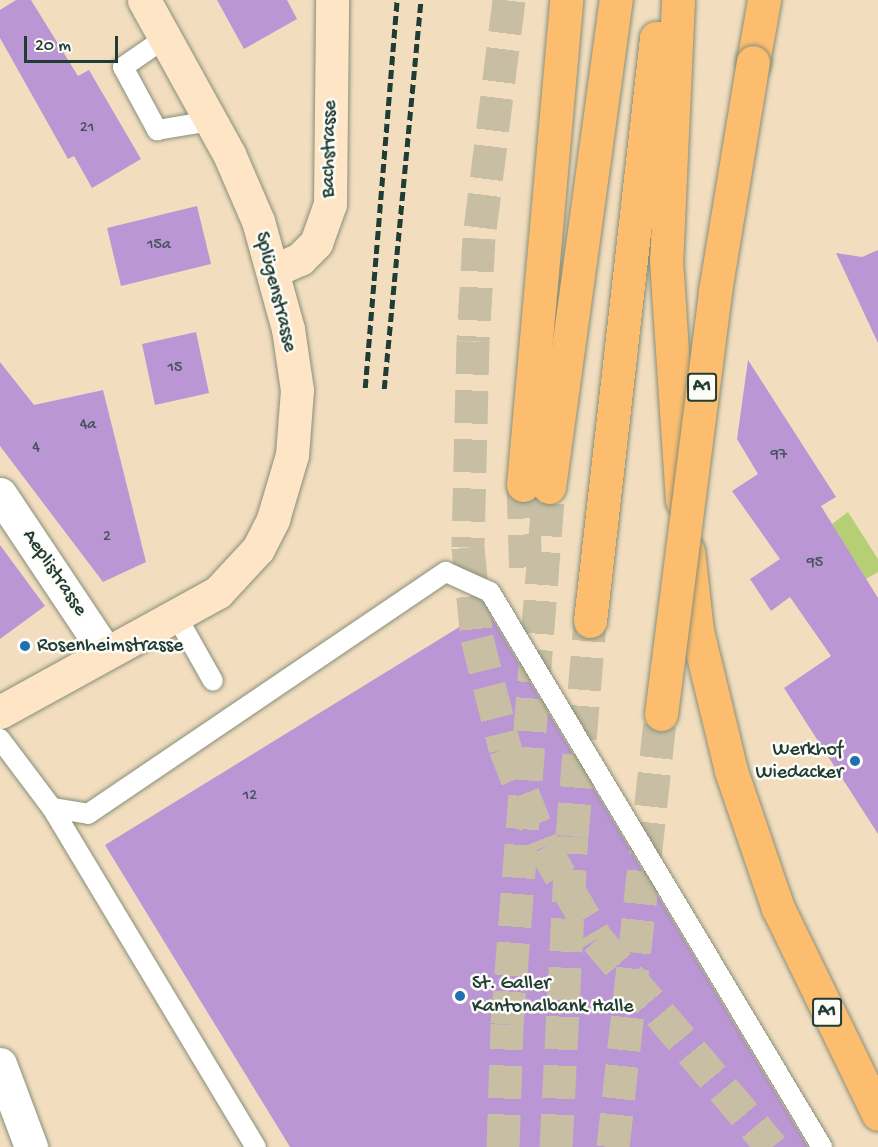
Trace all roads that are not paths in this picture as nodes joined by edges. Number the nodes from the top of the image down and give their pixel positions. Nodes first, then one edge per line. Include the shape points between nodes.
1 (144, 0) edge
2 (332, 0) edge
3 (566, 0) edge
4 (615, 0) edge
5 (660, 0) edge
6 (678, 0) edge
7 (764, 0) edge
8 (165, 38) junction
9 (211, 121) junction
10 (273, 271) junction
11 (0, 494) edge
12 (177, 617) junction
13 (590, 621) tunnel mouth
14 (106, 653) junction
15 (213, 681) dead end
16 (661, 714) tunnel mouth
17 (0, 717) edge
18 (52, 808) junction
19 (0, 1064) edge
20 (878, 1114) edge
21 (31, 1147) edge
22 (256, 1147) edge
23 (822, 1147) edge

1 - 8 main road, Splügenstrasse
2 - 10 main road, Bachstrasse via 330,204 316,243 300,259
3 - 4 highway via 536,486
5 - 13 highway
6 - 20 highway, A1 via 666,260 672,412 697,632 731,771 778,908
7 - 16 highway, A1, bridge via 714,303
8 - 9 main road, Splügenstrasse
8 - 9 lane via 123,67 151,120 157,130
9 - 10 main road, Splügenstrasse via 258,221
10 - 12 main road, Splügenstrasse via 297,390 296,429 284,485 273,519 237,575
11 - 14 street, Aeplistrasse
12 - 14 main road, Splügenstrasse
12 - 15 lane
14 - 17 main road, Splügenstrasse
17 - 18 lane
18 - 22 lane
18 - 23 lane via 88,814 446,572 490,592
19 - 21 street

